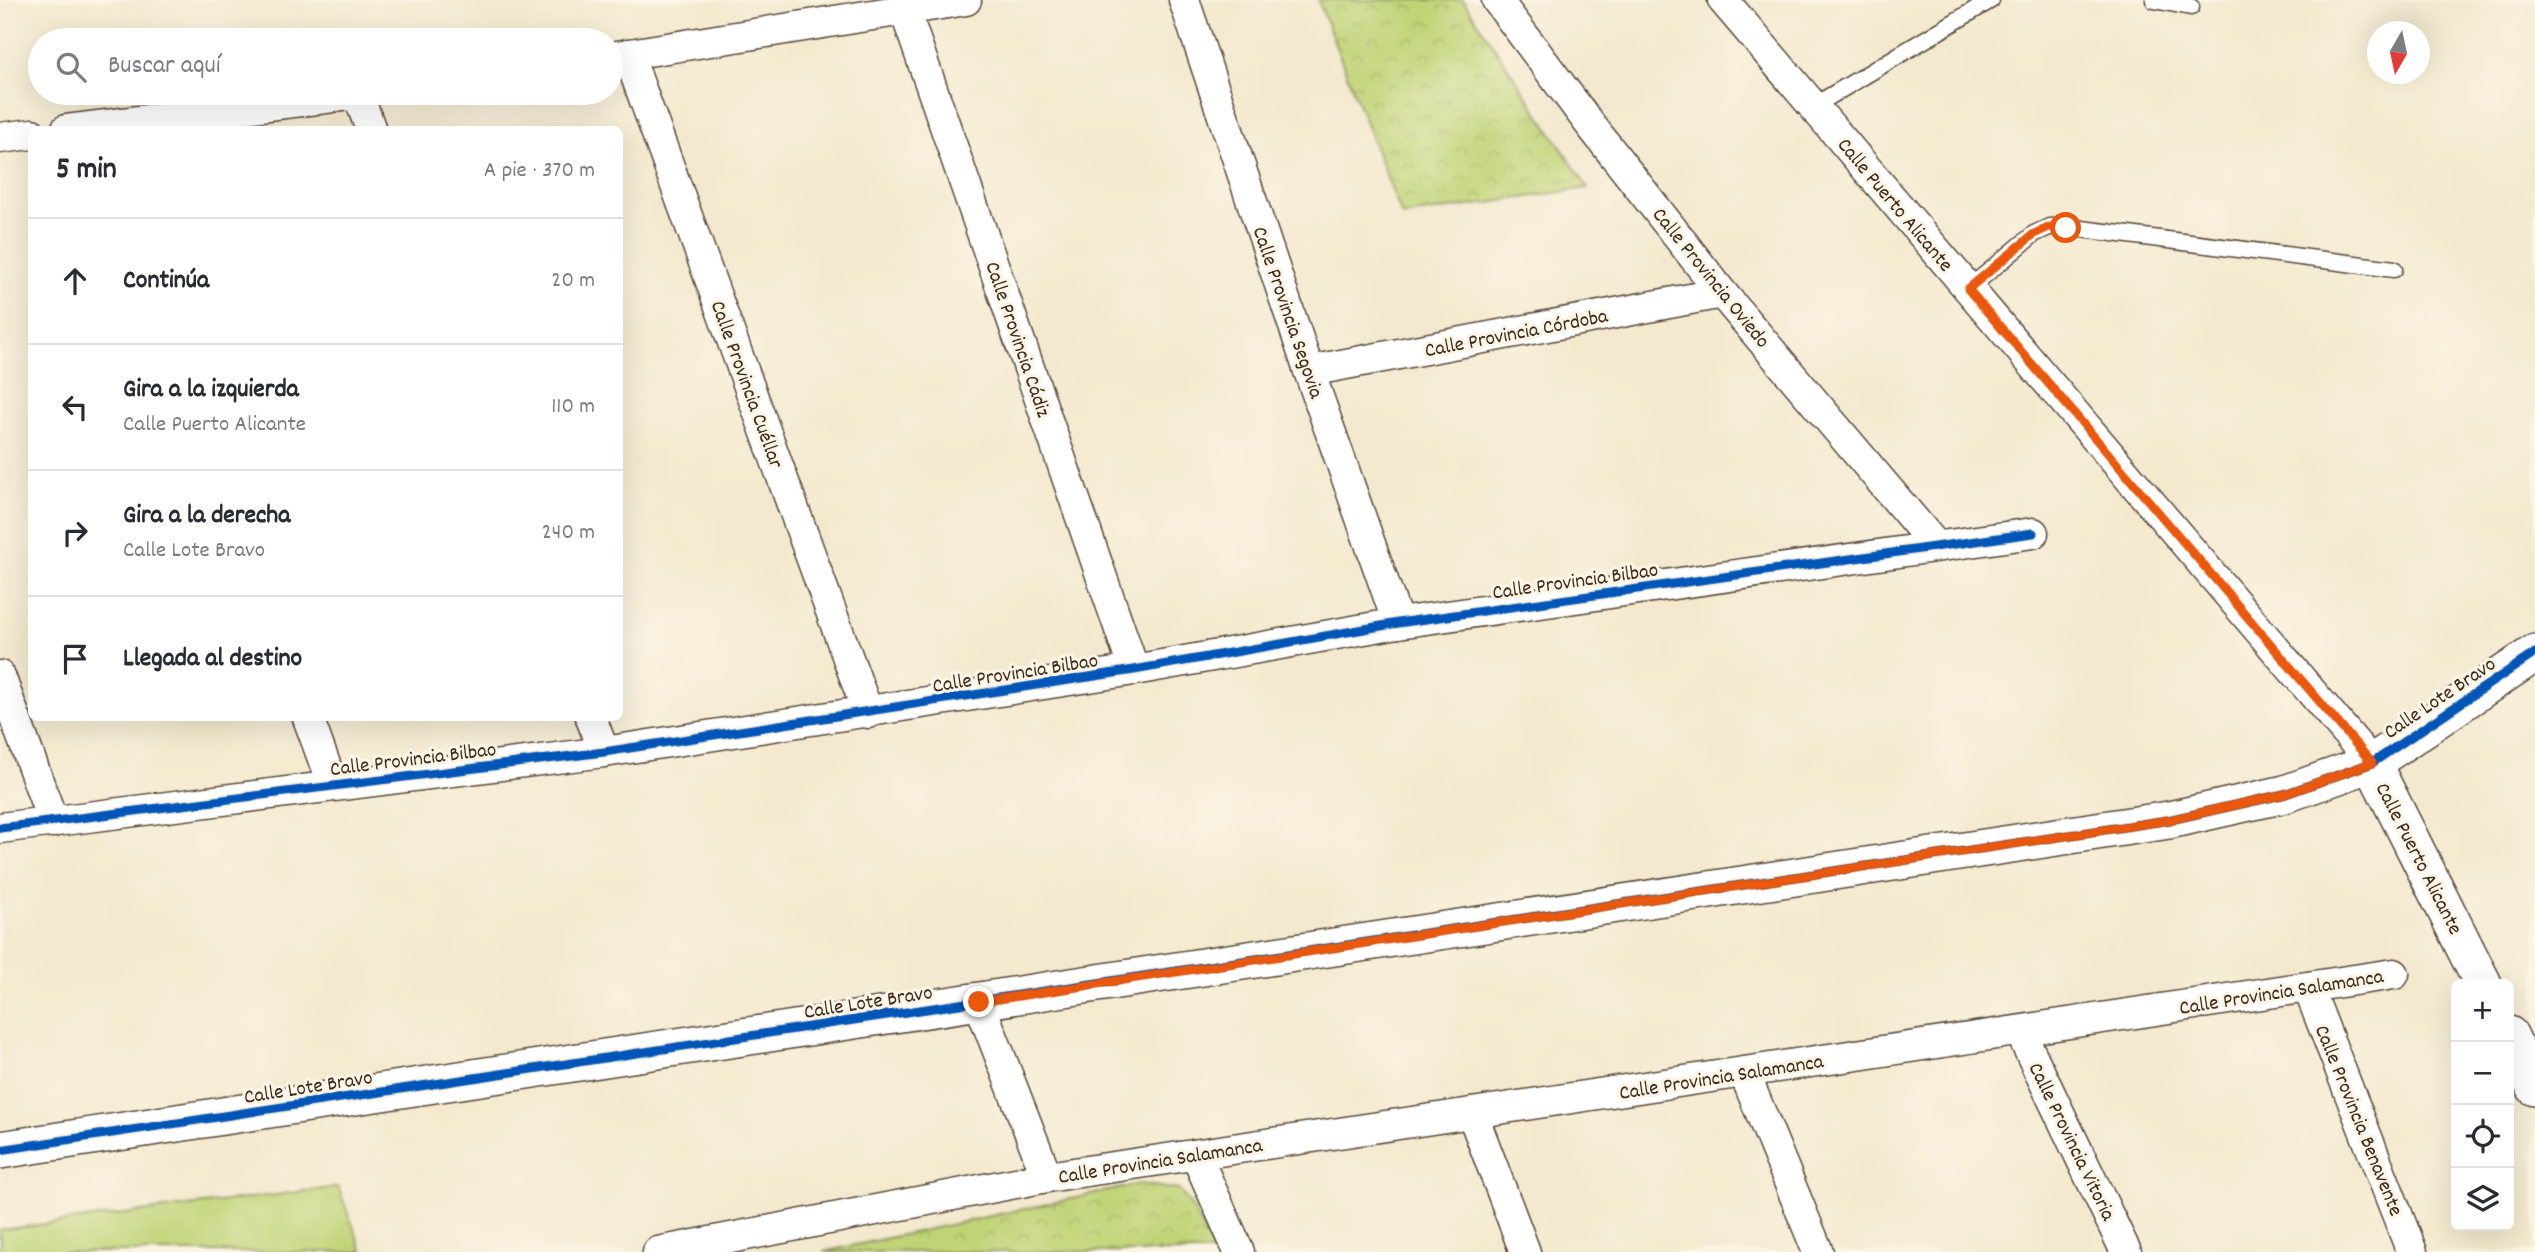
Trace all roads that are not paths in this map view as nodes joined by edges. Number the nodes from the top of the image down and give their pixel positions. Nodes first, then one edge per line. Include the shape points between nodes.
1 (966, 0) edge
2 (1184, 0) edge
3 (1497, 0) edge
4 (1723, 0) edge
5 (1991, 0) edge
6 (2154, 0) edge
7 (2191, 7) dead end
8 (904, 8) junction
9 (623, 54) edge
10 (623, 66) edge
11 (269, 105) edge
12 (365, 105) edge
13 (1812, 107) junction
14 (105, 126) edge
15 (370, 126) edge
16 (28, 134) edge
17 (0, 138) edge
18 (2394, 269) dead end
19 (1968, 289) junction
20 (1723, 293) junction
21 (1309, 370) junction
22 (2033, 533) dead end
23 (1936, 546) junction
24 (1398, 623) junction
25 (2535, 653) edge
26 (1135, 670) junction
27 (0, 676) edge
28 (867, 713) junction
29 (309, 721) edge
30 (592, 721) edge
31 (604, 752) junction
32 (2372, 763) junction
33 (333, 786) junction
34 (52, 822) junction
35 (0, 828) edge
36 (2394, 974) dead end
37 (2480, 979) edge
38 (2308, 987) junction
39 (979, 1002) junction
40 (2020, 1031) junction
41 (2512, 1042) edge
42 (1744, 1072) junction
43 (2535, 1087) edge
44 (1472, 1113) junction
45 (0, 1150) edge
46 (1196, 1155) junction
47 (1048, 1177) junction
48 (746, 1244) edge
49 (658, 1252) edge
50 (1239, 1252) edge
51 (1525, 1252) edge
52 (1818, 1252) edge
53 (2126, 1252) edge
54 (2412, 1252) edge

1 - 8 street
2 - 21 street, Calle Provincia Segovia
3 - 20 street, Calle Provincia Oviedo
4 - 13 street, Calle Puerto Alicante
5 - 13 lane
6 - 7 lane
8 - 9 street
8 - 26 street, Calle Provincia Cádiz
10 - 28 street, Calle Provincia Cuéllar
11 - 14 street
12 - 15 street
13 - 19 street, Calle Puerto Alicante
16 - 17 street
18 - 19 lane via 2049,227 2034,234
19 - 32 street, Calle Puerto Alicante
20 - 21 street, Calle Provincia Córdoba
20 - 23 street, Calle Provincia Oviedo
21 - 24 street, Calle Provincia Segovia
22 - 23 street, Calle Provincia Bilbao
23 - 24 street, Calle Provincia Bilbao
24 - 26 street, Calle Provincia Bilbao
25 - 32 street, Calle Lote Bravo
26 - 28 street, Calle Provincia Bilbao
27 - 34 street
28 - 31 street, Calle Provincia Bilbao
29 - 33 street
30 - 31 street
31 - 33 street, Calle Provincia Bilbao
32 - 37 street, Calle Puerto Alicante
32 - 39 street, Calle Lote Bravo via 2285,794 2169,820
33 - 34 street, Calle Provincia Bilbao
34 - 35 street, Calle Provincia Bilbao
36 - 38 street, Calle Provincia Salamanca
38 - 40 street, Calle Provincia Salamanca
38 - 54 street, Calle Provincia Benavente
39 - 45 street, Calle Lote Bravo
39 - 47 street, Calle Provincia Salamanca
40 - 42 street, Calle Provincia Salamanca
40 - 53 street, Calle Provincia Vitoria
41 - 43 street
42 - 44 street, Calle Provincia Salamanca
42 - 52 street
44 - 46 street, Calle Provincia Salamanca
44 - 51 street
46 - 47 street, Calle Provincia Salamanca
46 - 50 street
47 - 48 street, Calle Provincia Salamanca
48 - 49 street, Calle Provincia Salamanca

